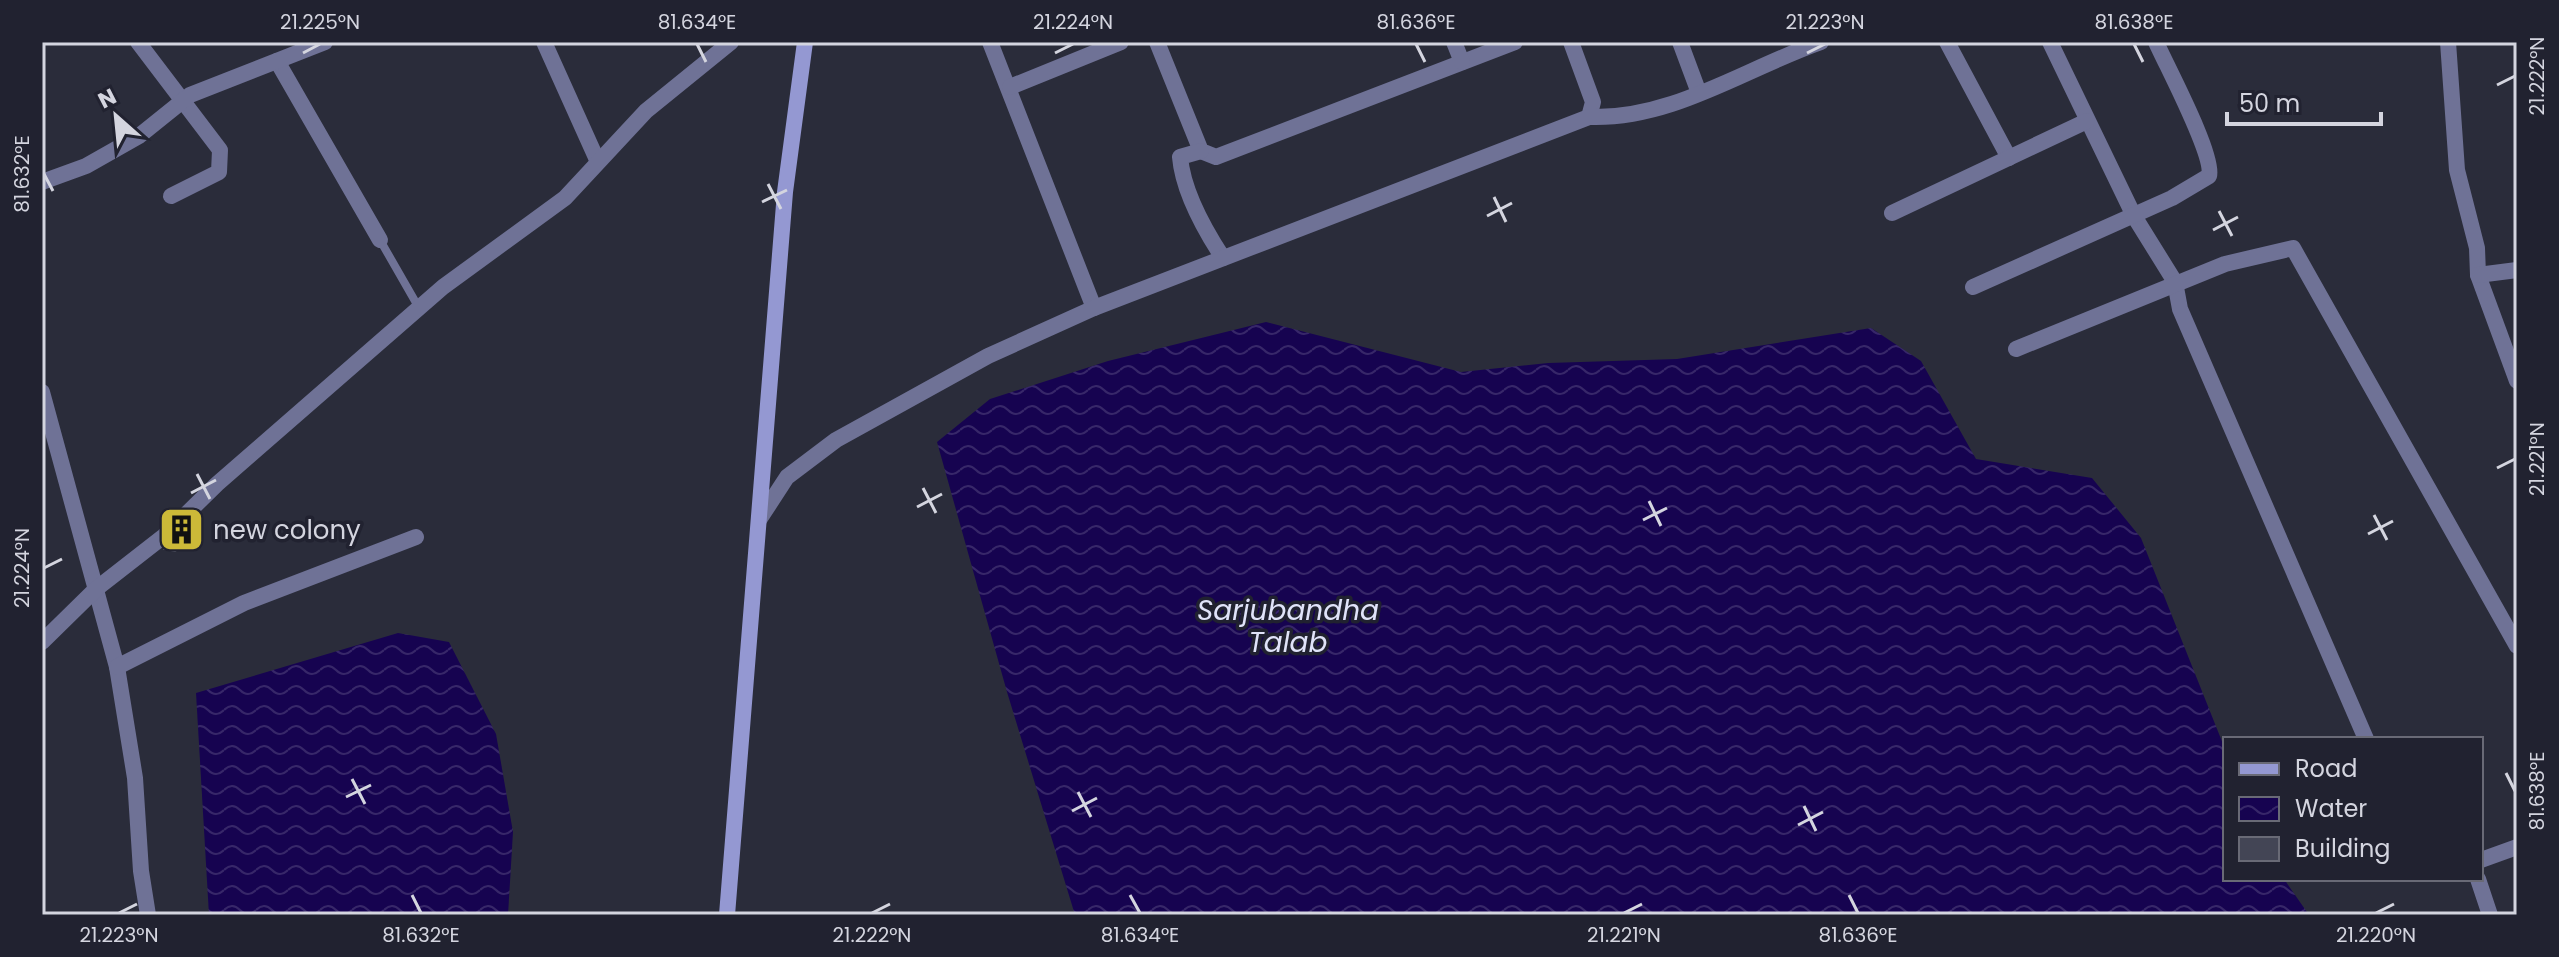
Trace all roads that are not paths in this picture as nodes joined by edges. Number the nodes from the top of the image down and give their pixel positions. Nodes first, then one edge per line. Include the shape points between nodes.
1 (138, 42) edge
2 (325, 42) edge
3 (544, 42) edge
4 (731, 42) edge
5 (805, 42) edge
6 (990, 42) edge
7 (1121, 42) edge
8 (1157, 42) edge
9 (1454, 42) edge
10 (1515, 42) edge
11 (1571, 42) edge
12 (1680, 42) edge
13 (1821, 42) edge
14 (1947, 42) edge
15 (2050, 42) edge
16 (2156, 42) edge
17 (2448, 42) edge
18 (277, 61) junction
19 (1462, 62) junction
20 (1010, 87) junction
21 (1699, 93) junction
22 (182, 102) junction
23 (1589, 117) junction
24 (2087, 121) junction
25 (1201, 151) junction
26 (2009, 158) junction
27 (598, 162) junction
28 (42, 182) edge
29 (171, 196) dead end
30 (1892, 213) dead end
31 (2134, 216) junction
32 (380, 240) joint
33 (1223, 258) junction
34 (2517, 270) edge
35 (2478, 275) junction
36 (2175, 282) junction
37 (1973, 287) dead end
38 (419, 308) junction
39 (1094, 308) junction
40 (2016, 349) dead end
41 (2517, 381) edge
42 (42, 392) edge
43 (759, 520) junction
44 (416, 537) dead end
45 (96, 589) junction
46 (42, 642) edge
47 (2517, 646) edge
48 (117, 667) junction
49 (2365, 737) edge
50 (2517, 847) edge
51 (2483, 859) edge
52 (2479, 881) edge
53 (148, 915) edge
54 (727, 915) edge
55 (2490, 915) edge

1 - 22 street
2 - 18 street
3 - 27 street
4 - 27 street via 646,111
5 - 43 street via 785,192
6 - 20 street
7 - 20 street
8 - 25 street
9 - 19 street
10 - 19 street
11 - 23 street via 1593,102
12 - 21 street
13 - 21 street
14 - 26 street
15 - 24 street
16 - 31 street via 2211,169 2198,185
17 - 35 street via 2457,170 2477,248
18 - 22 street
18 - 32 street
19 - 25 street via 1216,157
20 - 39 street
21 - 23 street via 1623,118
22 - 28 street via 139,136 86,166
22 - 29 street via 220,150 222,162 219,172
23 - 33 street
24 - 26 street
24 - 31 street
25 - 33 street via 1180,157 1181,167
26 - 30 street
27 - 38 street via 565,198
31 - 36 street
31 - 37 street
32 - 38 lane
33 - 39 street
34 - 35 street
35 - 41 street
36 - 40 street
36 - 47 street via 2293,248
36 - 49 street via 2180,309
38 - 45 street via 164,536
39 - 43 street via 988,356 836,440 787,477
42 - 45 street
43 - 54 street
44 - 48 street via 244,603
45 - 46 street
45 - 48 street
48 - 53 street via 135,778
50 - 51 street
52 - 55 street

